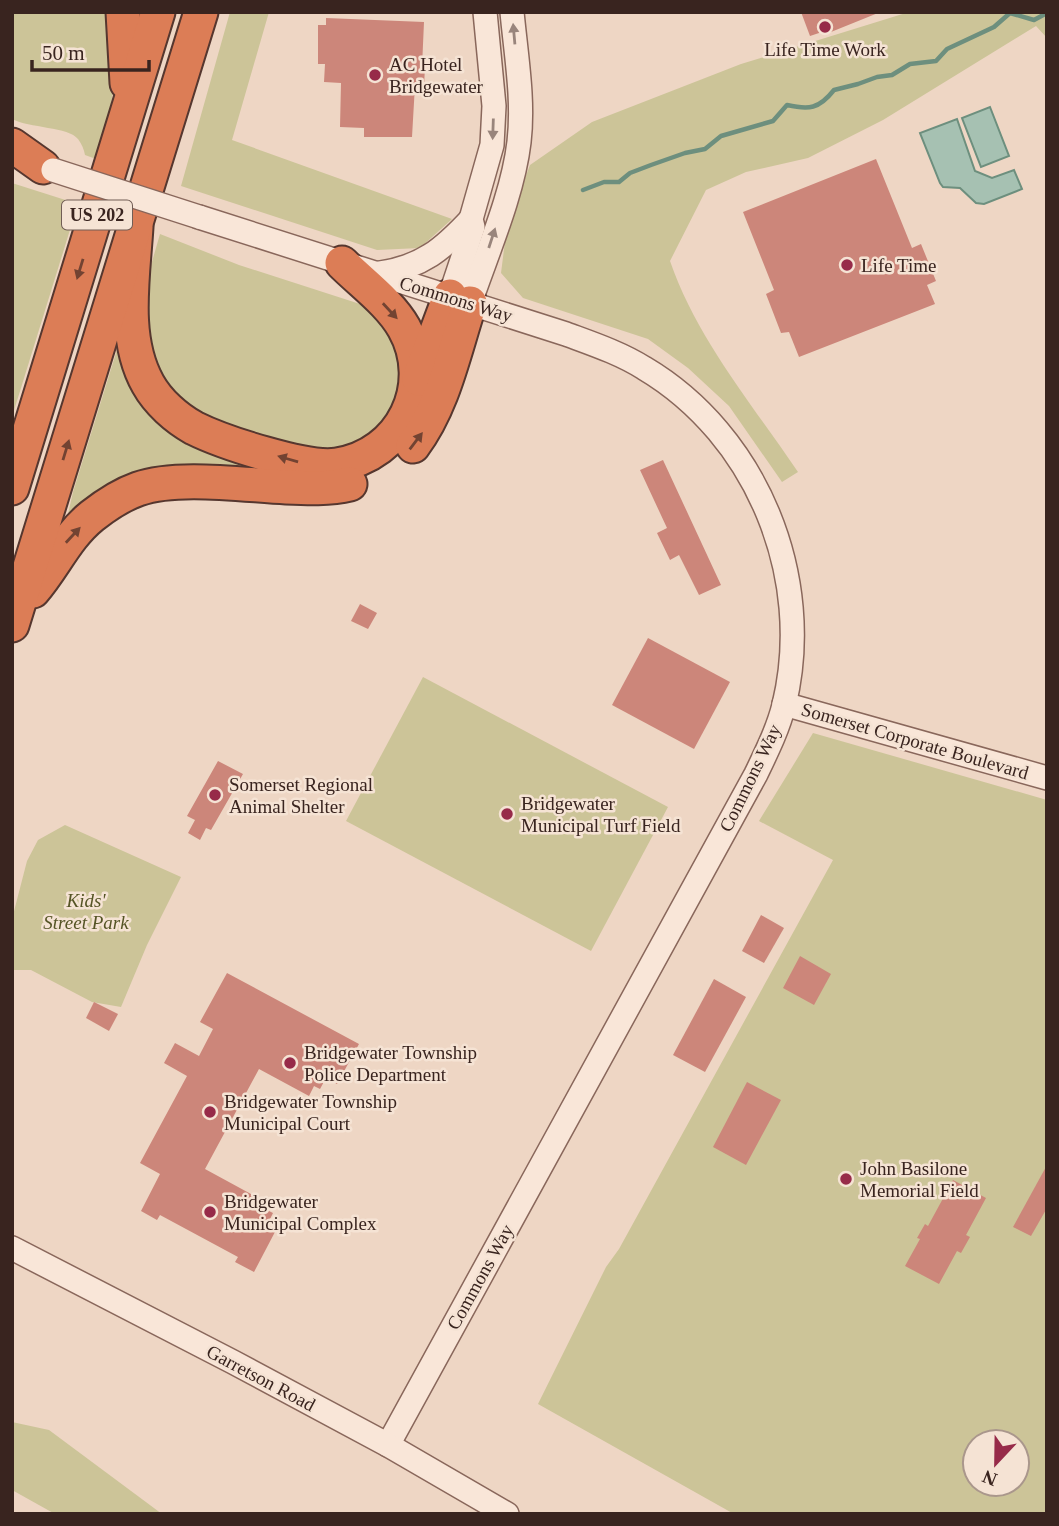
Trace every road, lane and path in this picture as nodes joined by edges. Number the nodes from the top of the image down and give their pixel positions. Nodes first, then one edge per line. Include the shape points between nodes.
1 (122, 12) edge
2 (158, 12) edge
3 (201, 12) edge
4 (485, 12) edge
5 (512, 12) edge
6 (129, 110) junction
7 (12, 145) edge
8 (36, 164) edge
9 (471, 219) junction
10 (136, 227) junction
11 (342, 263) junction
12 (374, 274) junction
13 (460, 300) junction
14 (418, 382) junction
15 (12, 488) edge
16 (15, 617) edge
17 (784, 704) junction
18 (1047, 778) edge
19 (12, 1248) edge
20 (387, 1446) junction
21 (508, 1514) edge

1 - 6 highway
2 - 6 highway, US 202
3 - 10 highway, US 202
4 -> 9 street via 494,106 492,145
13 -> 5 street via 515,169 519,85
6 -> 15 highway, US 202
7 - 8 highway
8 - 11 street, Commons Way, bridge
9 - 12 street via 425,260
9 - 13 street
14 -> 10 highway via 411,407 394,434 369,453 337,465 303,464 193,427 175,415 148,384 136,351 132,313
16 -> 10 highway, US 202
11 - 12 street, Commons Way
11 -> 14 highway via 404,327
12 - 13 street, Commons Way
13 - 14 highway
16 -> 13 highway via 67,541 112,501 139,489 197,483 327,488 359,482 386,470 402,458 431,417
13 - 17 street, Commons Way via 626,358 674,389 716,430 758,491 781,545 791,620
17 - 18 street, Somerset Corporate Boulevard
17 - 20 street, Commons Way via 756,774
19 - 20 street, Garretson Road
20 - 21 street, Garretson Road

